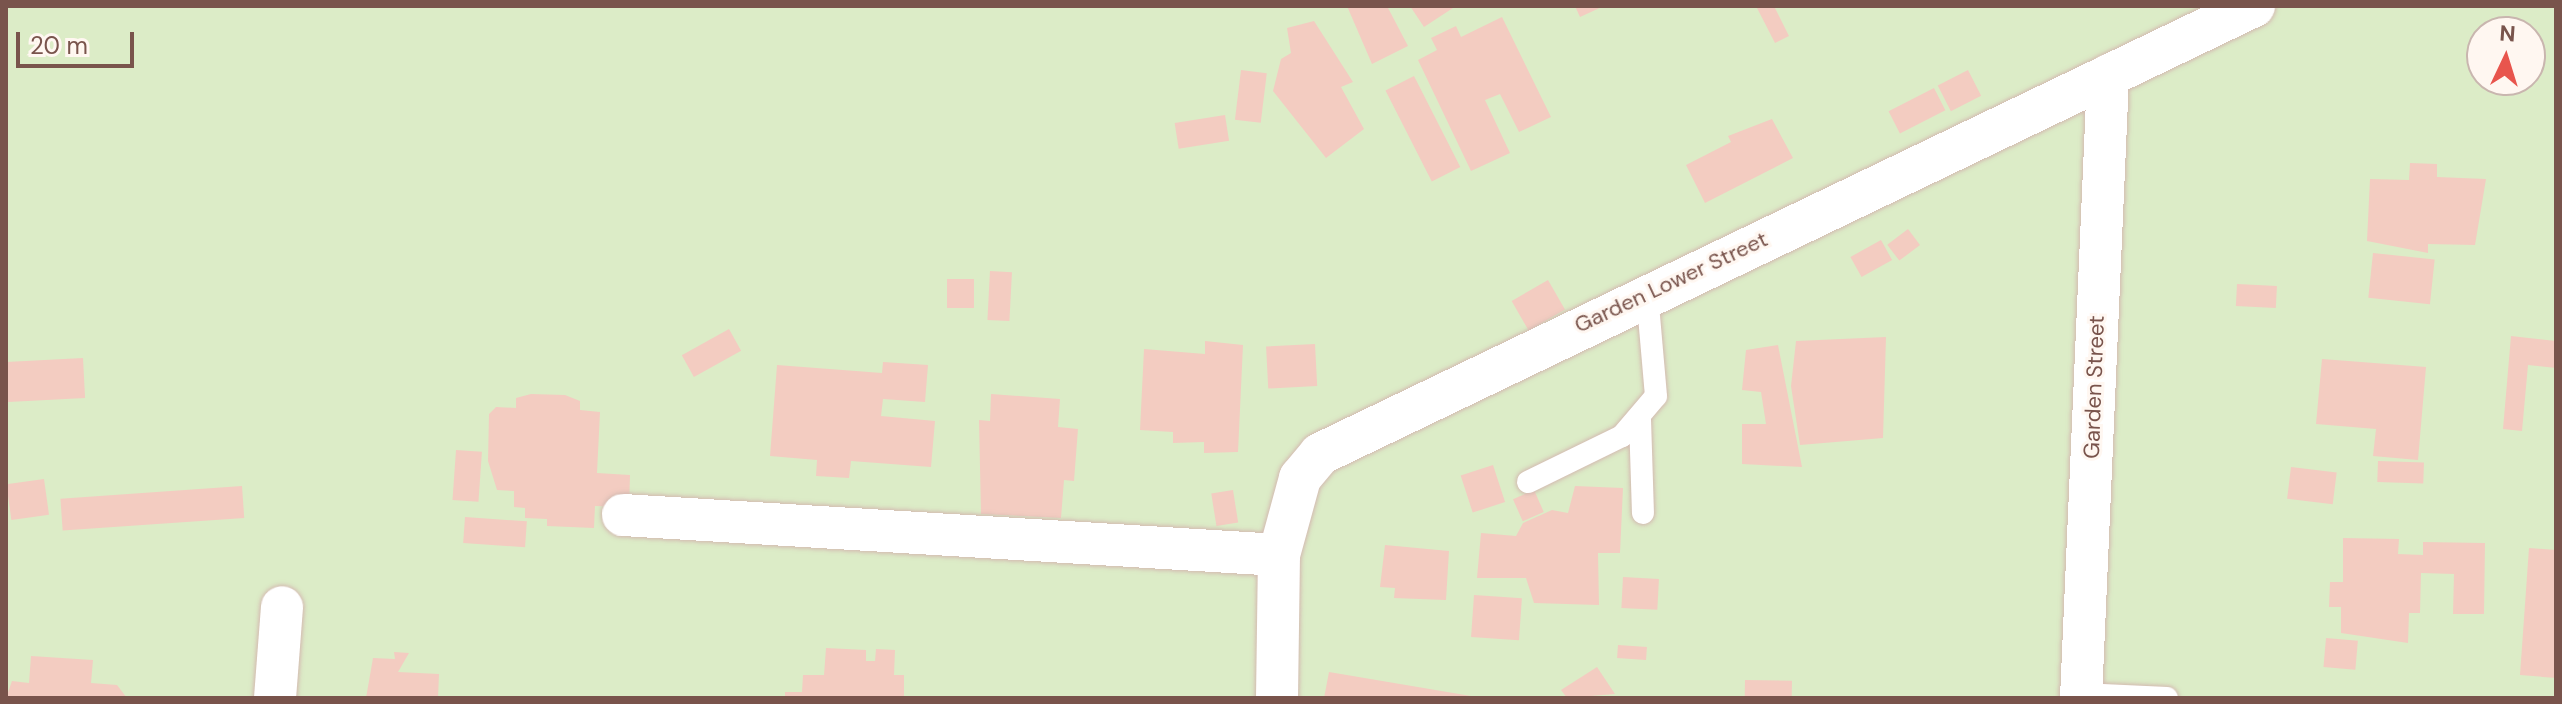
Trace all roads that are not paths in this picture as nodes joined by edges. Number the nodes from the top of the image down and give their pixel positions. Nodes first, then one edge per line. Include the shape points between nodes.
1 (2254, 6) edge
2 (2108, 76) junction
3 (1647, 294) junction
4 (1640, 419) junction
5 (1528, 482) dead end
6 (1643, 513) dead end
7 (623, 515) dead end
8 (1279, 555) junction
9 (282, 607) dead end
10 (2081, 696) edge
11 (275, 698) edge
12 (1277, 698) edge
13 (2167, 698) edge

1 - 2 street, Garden Lower Street
2 - 3 street, Garden Lower Street
2 - 10 street, Garden Street
3 - 4 lane via 1656,396
3 - 8 street, Garden Lower Street via 1320,454 1300,478
4 - 5 lane via 1622,436
4 - 6 lane
7 - 8 street
8 - 12 street, Garden Lower Street
9 - 11 street
10 - 13 lane

